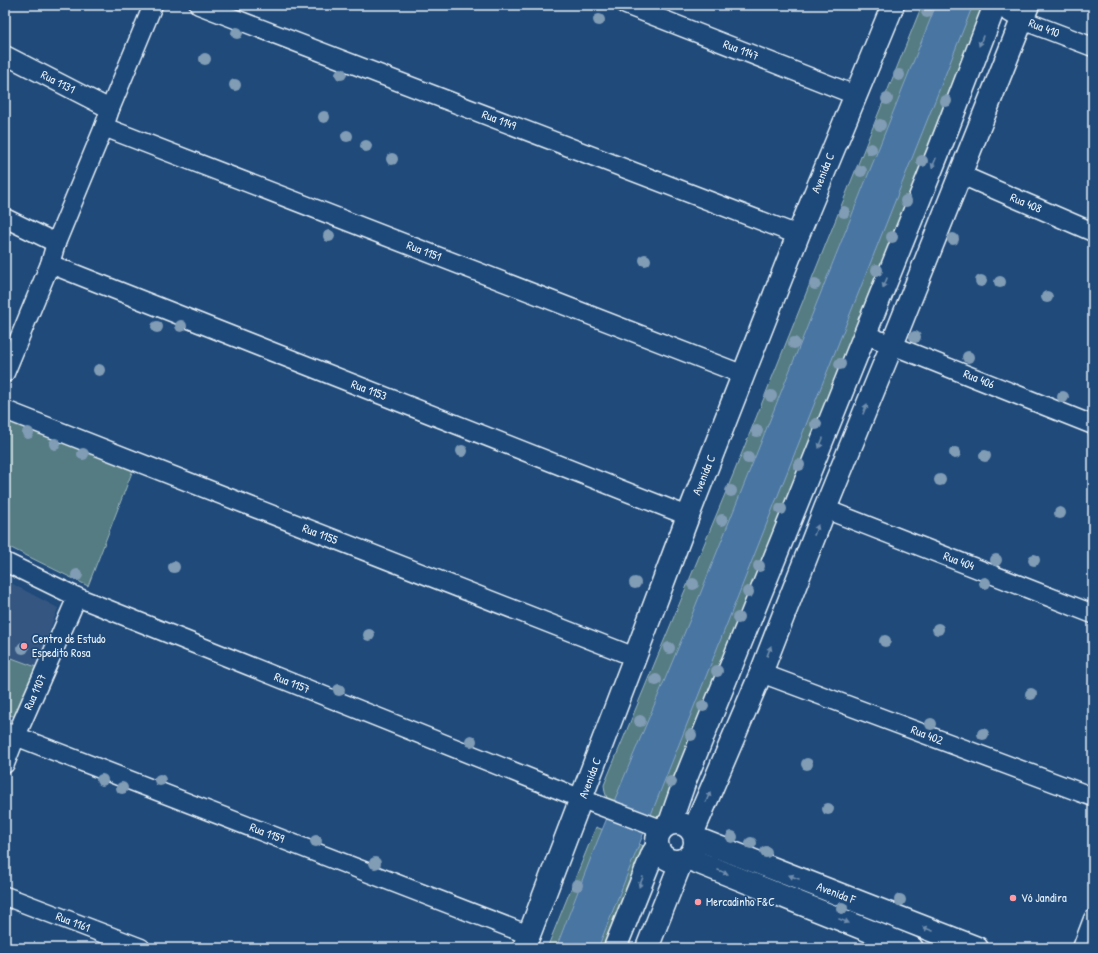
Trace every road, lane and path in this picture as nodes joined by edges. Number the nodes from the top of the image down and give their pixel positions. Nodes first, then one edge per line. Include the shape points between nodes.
1 (153, 5) edge
2 (200, 5) edge
3 (626, 5) edge
4 (893, 5) edge
5 (996, 5) edge
6 (1025, 12) edge
7 (1093, 47) edge
8 (5, 55) edge
9 (855, 95) junction
10 (110, 108) junction
11 (104, 127) junction
12 (959, 174) junction
13 (5, 218) edge
14 (1093, 232) edge
15 (798, 235) junction
16 (56, 243) junction
17 (50, 264) junction
18 (864, 334) junction
19 (892, 344) junction
20 (5, 373) edge
21 (744, 375) junction
22 (5, 410) edge
23 (1093, 425) edge
24 (824, 509) junction
25 (688, 516) junction
26 (5, 562) edge
27 (77, 597) junction
28 (1093, 614) edge
29 (635, 657) junction
30 (761, 673) junction
31 (11, 734) edge
32 (5, 764) edge
33 (1093, 797) edge
34 (592, 803) junction
35 (657, 830) junction
36 (689, 847) junction
37 (5, 896) edge
38 (1093, 919) edge
39 (527, 942) edge
40 (141, 948) edge
41 (615, 948) edge
42 (647, 948) edge
43 (912, 948) edge
44 (977, 948) edge
45 (1082, 948) edge

1 - 10 street
2 - 15 street, Rua 1149
3 - 9 street, Rua 1147
4 - 9 street, Avenida C
5 - 6 street, Rua 410
5 -> 18 street
6 - 7 street, Rua 410
6 - 12 street
8 - 10 street, Rua 1131
9 - 15 street, Avenida C
10 - 11 street
11 - 16 street
11 - 21 street, Rua 1151
12 - 14 street, Rua 408
12 - 19 street
13 - 16 street
15 - 21 street, Avenida C
16 - 17 street
17 - 20 street
17 - 25 street, Rua 1153
18 - 19 street, Rua 406
18 -> 35 street via 684,783
19 - 23 street, Rua 406
24 -> 19 street
21 - 25 street, Avenida C
22 - 29 street, Rua 1155
24 - 28 street, Rua 404
30 -> 24 street
25 - 29 street, Avenida C
26 - 27 street, Rua 1157
27 - 31 street, Rua 1107
27 - 34 street, Rua 1157
29 - 34 street, Avenida C
30 - 33 street, Rua 402
36 -> 30 street
31 - 32 street, Rua 1107
31 - 39 street, Rua 1159
34 - 35 street, Rua 1157
34 - 39 street, Avenida C
35 - 36 street via 677,822 683,823 689,827
35 - 36 street via 662,856 667,859 672,861
35 -> 41 street via 653,853
36 - 42 street
36 -> 43 street, Avenida F
44 -> 36 street, Avenida F
37 - 40 street, Rua 1161
38 - 45 street

